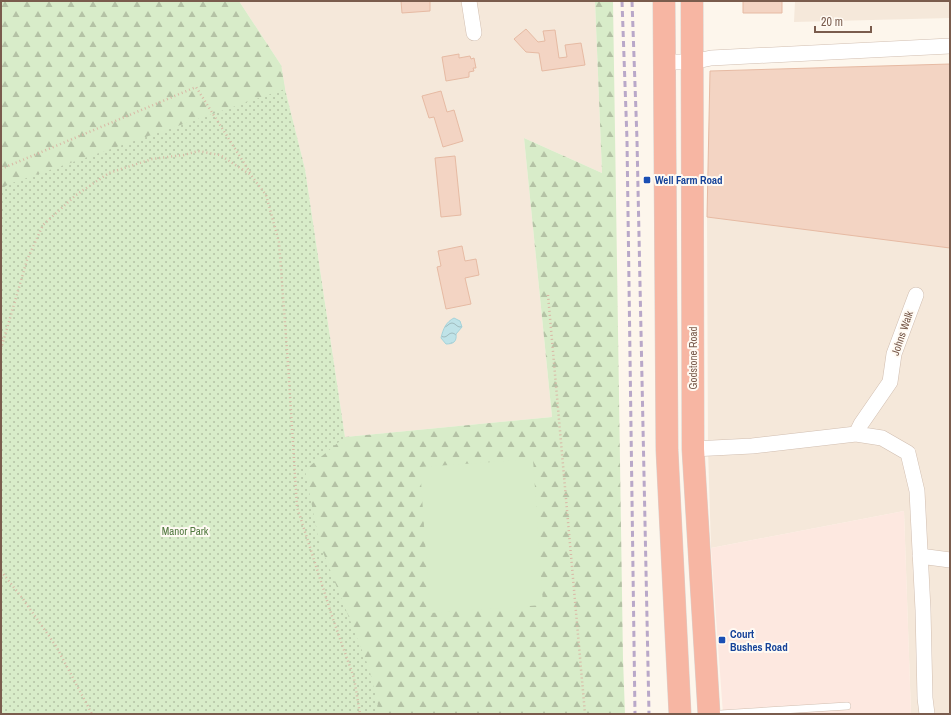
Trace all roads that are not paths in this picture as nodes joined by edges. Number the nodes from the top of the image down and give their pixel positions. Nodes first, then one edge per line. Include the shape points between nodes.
1 (469, 1) edge
2 (664, 1) edge
3 (692, 1) edge
4 (474, 33) dead end
5 (950, 46) edge
6 (664, 62) junction
7 (692, 62) junction
8 (916, 295) dead end
9 (856, 434) junction
10 (693, 449) junction
11 (920, 556) junction
12 (950, 560) edge
13 (847, 706) dead end
14 (680, 714) edge
15 (709, 714) edge
16 (720, 714) edge
17 (927, 714) edge

1 - 4 street
2 - 6 highway
3 - 7 highway, Godstone Road
5 - 7 street via 711,58
6 - 7 street
6 - 14 highway via 667,450
7 - 10 highway, Godstone Road
8 - 9 street, Johns Walk via 894,354 890,382
9 - 10 street via 752,446
9 - 11 street via 882,438 908,453 917,491
10 - 15 highway, Godstone Road
11 - 12 street
11 - 17 street
13 - 16 lane

